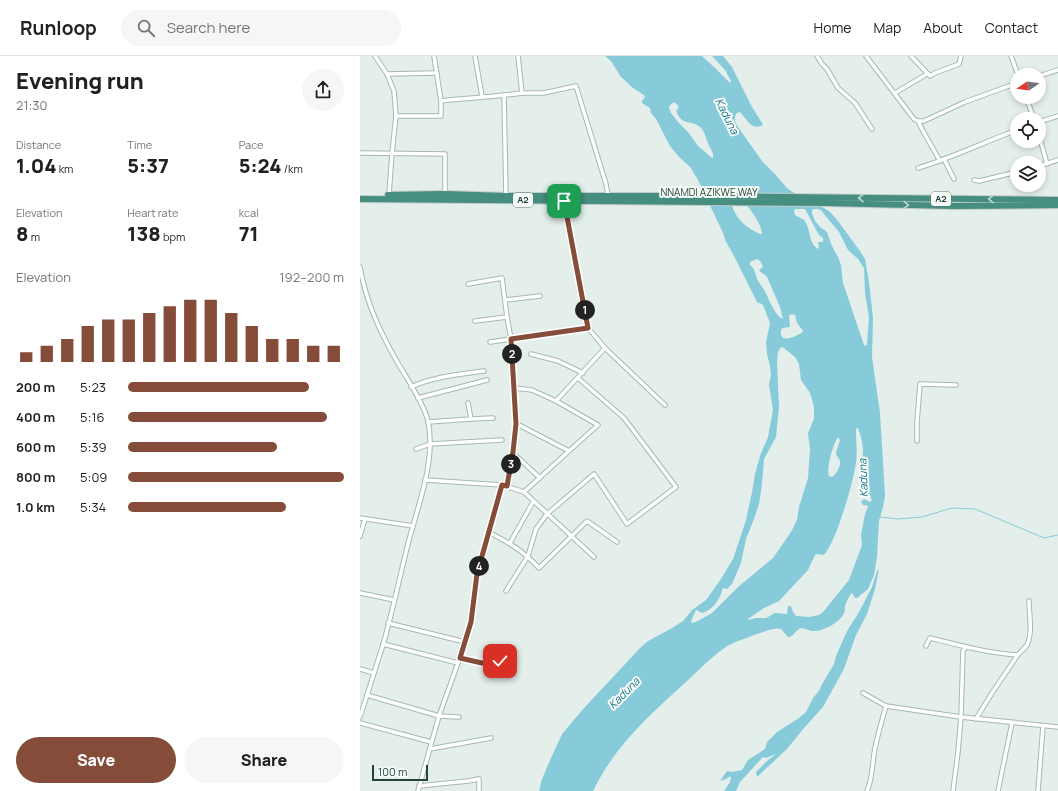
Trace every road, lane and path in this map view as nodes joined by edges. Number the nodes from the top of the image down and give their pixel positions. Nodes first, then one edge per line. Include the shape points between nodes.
1 (375, 56) edge
2 (434, 56) edge
3 (475, 56) edge
4 (518, 56) edge
5 (866, 56) edge
6 (911, 56) edge
7 (961, 56) edge
8 (1011, 56) edge
9 (819, 57) edge
10 (1015, 68) edge
11 (1058, 70) edge
12 (437, 73) junction
13 (387, 74) junction
14 (927, 74) junction
15 (1046, 74) edge
16 (1010, 86) edge
17 (522, 93) junction
18 (895, 93) junction
19 (482, 96) junction
20 (504, 96) junction
21 (441, 101) junction
22 (396, 116) junction
23 (1058, 116) edge
24 (1046, 120) edge
25 (918, 121) junction
26 (872, 129) dead end
27 (1010, 132) edge
28 (360, 153) edge
29 (392, 153) junction
30 (942, 160) junction
31 (1058, 160) edge
32 (1046, 164) edge
33 (918, 168) dead end
34 (1010, 174) edge
35 (954, 179) dead end
36 (974, 180) dead end
37 (445, 194) junction
38 (360, 195) edge
39 (389, 195) junction
40 (506, 196) junction
41 (608, 196) junction
42 (360, 199) edge
43 (685, 199) junction
44 (825, 200) junction
45 (1058, 200) edge
46 (564, 201) junction
47 (1058, 205) edge
48 (360, 267) edge
49 (468, 284) dead end
50 (540, 296) dead end
51 (505, 300) junction
52 (507, 317) junction
53 (475, 321) dead end
54 (588, 328) junction
55 (511, 339) junction
56 (490, 342) dead end
57 (605, 348) junction
58 (531, 354) dead end
59 (484, 371) dead end
60 (582, 373) junction
61 (578, 378) junction
62 (487, 380) dead end
63 (956, 385) dead end
64 (411, 387) junction
65 (514, 388) junction
66 (418, 398) junction
67 (556, 401) junction
68 (468, 403) dead end
69 (665, 405) dead end
70 (492, 418) dead end
71 (470, 419) junction
72 (428, 422) junction
73 (516, 424) junction
74 (502, 440) dead end
75 (917, 440) dead end
76 (430, 444) junction
77 (416, 449) dead end
78 (569, 451) junction
79 (513, 452) junction
80 (540, 478) junction
81 (425, 480) junction
82 (502, 485) junction
83 (507, 486) junction
84 (524, 492) junction
85 (533, 502) junction
86 (547, 514) junction
87 (362, 519) edge
88 (413, 526) junction
89 (488, 532) junction
90 (360, 536) edge
91 (571, 536) junction
92 (617, 542) dead end
93 (510, 543) junction
94 (528, 556) junction
95 (594, 557) dead end
96 (506, 591) dead end
97 (360, 593) edge
98 (394, 600) junction
99 (1029, 601) dead end
100 (388, 624) junction
101 (464, 642) junction
102 (383, 644) junction
103 (926, 646) dead end
104 (966, 647) junction
105 (1017, 654) junction
106 (460, 658) junction
107 (513, 662) dead end
108 (458, 663) junction
109 (360, 669) edge
110 (374, 673) junction
111 (863, 694) dead end
112 (367, 695) junction
113 (886, 706) junction
114 (361, 709) edge
115 (439, 716) junction
116 (360, 717) edge
117 (459, 717) dead end
118 (961, 717) junction
119 (976, 719) junction
120 (360, 723) edge
121 (1012, 723) junction
122 (1043, 726) junction
123 (1058, 727) edge
124 (492, 738) dead end
125 (431, 742) junction
126 (430, 749) junction
127 (419, 786) junction
128 (418, 791) edge
129 (479, 791) edge
130 (868, 791) edge
131 (952, 791) edge
132 (998, 791) edge
133 (1038, 791) edge

1 - 13 street
2 - 12 street
3 - 19 street
4 - 17 street
5 - 18 street
6 - 14 street
7 - 14 street via 959,64 930,76
8 - 10 street
9 - 26 street via 838,88 855,103
11 - 15 street
12 - 13 street
12 - 21 street
13 - 22 street via 394,91
14 - 18 street
16 - 25 street
17 - 20 street
17 - 41 street via 576,86
18 - 25 street
19 - 20 street
19 - 21 street
20 - 40 street
21 - 22 street via 441,116
22 - 29 street
23 - 24 street
25 - 30 street
27 - 30 street
28 - 29 street
29 - 37 street via 445,154
29 - 39 street
30 - 33 street
30 - 35 street
31 - 32 street
34 - 36 street
37 - 39 highway, NNAMDI AZIKWE WAY / A2
37 - 40 highway, NNAMDI AZIKWE WAY / A2
38 - 39 highway, NNAMDI AZIKWE WAY / A2
40 - 41 highway, NNAMDI AZIKWE WAY / A2
41 - 43 highway, NNAMDI AZIKWE WAY / A2
42 - 46 highway, NNAMDI AZIKWE WAY / A2
43 - 44 highway, NNAMDI AZIKWE WAY / A2
43 - 46 highway, NNAMDI AZIKWE WAY / A2
45 -> 44 highway, NNAMDI AZIKWE WAY / A2
44 -> 47 highway, NNAMDI AZIKWE WAY / A2 via 954,206
46 - 54 street
48 - 64 street via 373,315
49 - 51 street via 502,278
50 - 51 street
51 - 52 street
52 - 53 street
52 - 55 street
54 - 55 street
54 - 57 street
55 - 56 street
55 - 65 street
57 - 60 street
57 - 69 street
58 - 60 street via 558,361
59 - 64 street via 421,382
60 - 61 street
61 - 67 street
61 - 86 street via 624,418 676,487 627,524 594,474
62 - 66 street
63 - 75 street via 920,384
64 - 66 street
65 - 67 street via 532,390
65 - 73 street
66 - 72 street
67 - 78 street via 598,425
68 - 71 street
70 - 71 street
71 - 72 street
72 - 76 street
73 - 78 street
73 - 79 street
74 - 76 street
76 - 77 street
76 - 81 street
78 - 80 street
79 - 80 street
79 - 83 street
80 - 84 street
81 - 82 street
81 - 88 street
82 - 83 street
82 - 89 street
83 - 84 street
84 - 85 street
85 - 86 street
85 - 93 street
86 - 91 street
86 - 94 street via 536,529
87 - 88 street
87 - 90 street
88 - 98 street
89 - 93 street
89 - 101 street via 477,574 471,622
91 - 92 street via 587,520
91 - 94 street via 539,568
91 - 95 street
93 - 94 street
94 - 96 street
97 - 98 street
98 - 100 street
99 - 105 street via 1030,637 1026,647
100 - 101 street
100 - 102 street
101 - 106 street
102 - 108 street
102 - 110 street
103 - 104 street via 930,638
104 - 105 street
104 - 118 street via 963,650
105 - 119 street
106 - 107 street via 482,663
106 - 108 street
108 - 115 street
109 - 110 street
110 - 112 street
111 - 113 street
112 - 114 street
112 - 115 street
113 - 118 street
113 - 130 street via 875,748
114 - 116 street
115 - 117 street
115 - 125 street
118 - 119 street
118 - 131 street
119 - 121 street
120 - 125 street
121 - 122 street
121 - 132 street
122 - 123 street
122 - 133 street
124 - 126 street
125 - 126 street
126 - 127 street
127 - 128 street
127 - 129 street via 479,779

